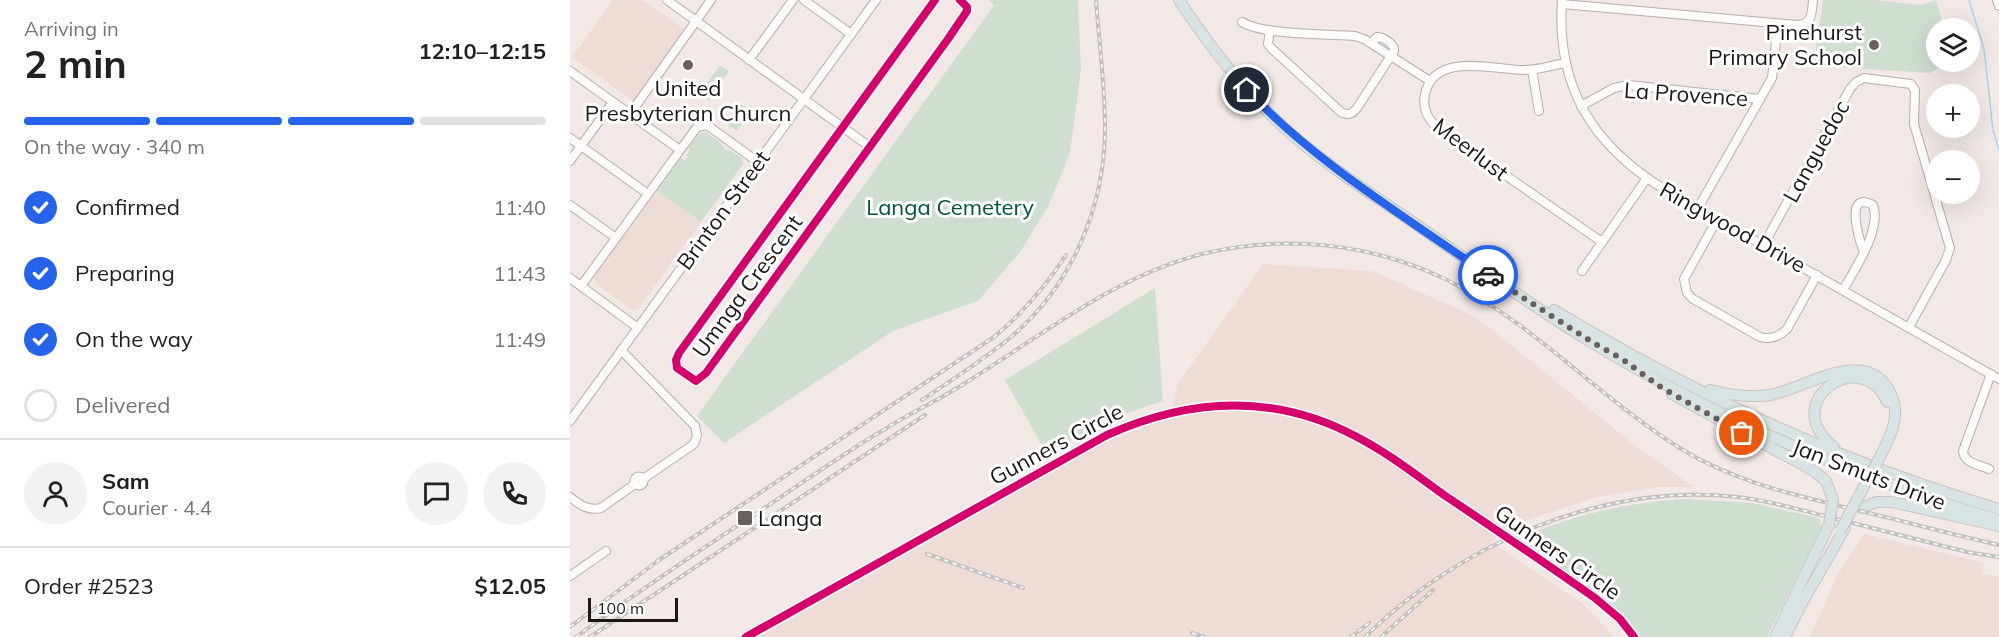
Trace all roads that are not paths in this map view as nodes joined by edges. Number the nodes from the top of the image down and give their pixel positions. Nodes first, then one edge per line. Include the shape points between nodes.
1 (667, 0) edge
2 (711, 0) edge
3 (793, 0) edge
4 (804, 0) edge
5 (876, 0) edge
6 (935, 0) edge
7 (960, 0) edge
8 (1179, 0) edge
9 (1813, 0) edge
10 (1997, 0) edge
11 (1562, 2) edge
12 (1999, 6) edge
13 (696, 21) junction
14 (1242, 22) dead end
15 (1778, 24) junction
16 (1270, 30) junction
17 (851, 34) junction
18 (1391, 56) junction
19 (749, 60) junction
20 (1566, 63) junction
21 (1532, 70) junction
22 (570, 71) edge
23 (1430, 81) junction
24 (804, 99) junction
25 (1760, 99) junction
26 (613, 102) junction
27 (1581, 106) junction
28 (1539, 111) dead end
29 (630, 114) junction
30 (842, 128) junction
31 (570, 138) edge
32 (581, 146) junction
33 (870, 147) junction
34 (680, 150) junction
35 (570, 161) edge
36 (758, 162) junction
37 (1647, 178) junction
38 (648, 194) junction
39 (570, 205) edge
40 (1698, 208) junction
41 (1718, 218) junction
42 (616, 238) junction
43 (1602, 242) junction
44 (1764, 244) junction
45 (1864, 252) junction
46 (1463, 257) junction
47 (1582, 271) dead end
48 (1817, 275) junction
49 (570, 278) edge
50 (581, 286) junction
51 (1843, 290) junction
52 (1909, 327) junction
53 (638, 328) junction
54 (621, 350) junction
55 (1622, 359) junction
56 (1990, 374) junction
57 (1999, 379) edge
58 (1687, 383) junction
59 (570, 421) edge
60 (1877, 454) junction
61 (1858, 460) junction
62 (1989, 469) dead end
63 (570, 497) edge
64 (1999, 509) edge
65 (1999, 520) edge
66 (1999, 526) edge
67 (1837, 528) junction
68 (606, 551) dead end
69 (570, 576) edge
70 (1810, 579) junction
71 (747, 637) edge
72 (1634, 637) edge
73 (1775, 637) edge
74 (1785, 637) edge

1 - 13 street
2 - 13 street
3 - 19 street
4 - 17 street
5 - 17 street, Brinton Street
6 - 30 street, Umnga Crescent
7 - 33 street, Umnga Crescent via 967,7 965,15
8 - 46 main road, Jan Smuts Drive via 1231,72 1279,123 1329,164
9 - 15 street via 1808,22
10 - 12 street
11 - 15 street
11 - 20 street, Ringwood Drive
13 - 19 street
13 - 29 street
14 - 16 street
15 - 25 street via 1773,74
16 - 18 street via 1355,36
16 - 18 street via 1271,48 1347,114 1357,108
17 - 24 street, Brinton Street
18 - 23 street
19 - 24 street
20 - 21 street
20 - 27 street, Ringwood Drive
21 - 23 street via 1460,66 1437,74
21 - 28 street
22 - 26 street
23 - 43 street, Meerlust via 1424,99 1426,115 1432,123
24 - 30 street
24 - 36 street, Brinton Street
25 - 27 street, La Provence via 1628,85
25 - 40 street
26 - 29 street
26 - 32 street
27 - 37 street, Ringwood Drive via 1605,142
29 - 34 street
30 - 33 street
30 - 33 street, Umnga Crescent via 679,353 676,364 682,373 696,381 704,376
31 - 32 street
32 - 35 street
32 - 38 street
34 - 36 street via 697,127 704,125
34 - 38 street
36 - 53 street, Brinton Street
37 - 40 street, Ringwood Drive
37 - 43 street
38 - 42 street
39 - 42 street
40 - 41 street, Ringwood Drive
41 - 44 street, Ringwood Drive
41 - 48 street via 1684,279 1687,293 1702,304 1770,339 1786,329
42 - 50 street
43 - 47 street
44 - 48 street, Ringwood Drive
44 - 52 street, Languedoc via 1850,89 1864,78 1914,85 1914,124 1950,243 1946,260
45 - 45 street via 1855,221 1858,206 1867,202 1873,205 1875,222
45 - 51 street
46 - 55 main road, Jan Smuts Drive
46 - 58 main road, Jan Smuts Drive
48 - 51 street, Ringwood Drive
49 - 50 street
50 - 53 street
51 - 52 street, Ringwood Drive
52 - 56 street, Ringwood Drive
53 - 54 street, Brinton Street
54 - 59 street, Brinton Street
54 - 63 street via 695,426 694,444 598,509 585,507
55 - 65 main road, Jan Smuts Drive via 1726,414 1833,462
55 - 67 main road, bridge via 1682,399 1814,471 1828,486
56 - 57 street, Ringwood Drive
56 - 62 street via 1962,451 1968,461
58 - 60 main road via 1723,393 1755,396 1790,390 1844,370 1869,373 1888,388 1895,406 1894,425
58 - 61 main road, Jan Smuts Drive
60 - 61 main road via 1888,421 1885,398 1877,387 1863,379 1833,382 1815,405 1816,425 1829,443
60 - 67 main road
61 - 64 main road, Jan Smuts Drive
66 - 67 main road via 1892,502 1876,502
67 - 70 main road
68 - 69 street
70 - 73 main road
70 - 74 main road
71 - 72 street, Gunners Circle, bridge via 1107,435 1150,417 1219,405 1299,414 1374,446 1605,605

